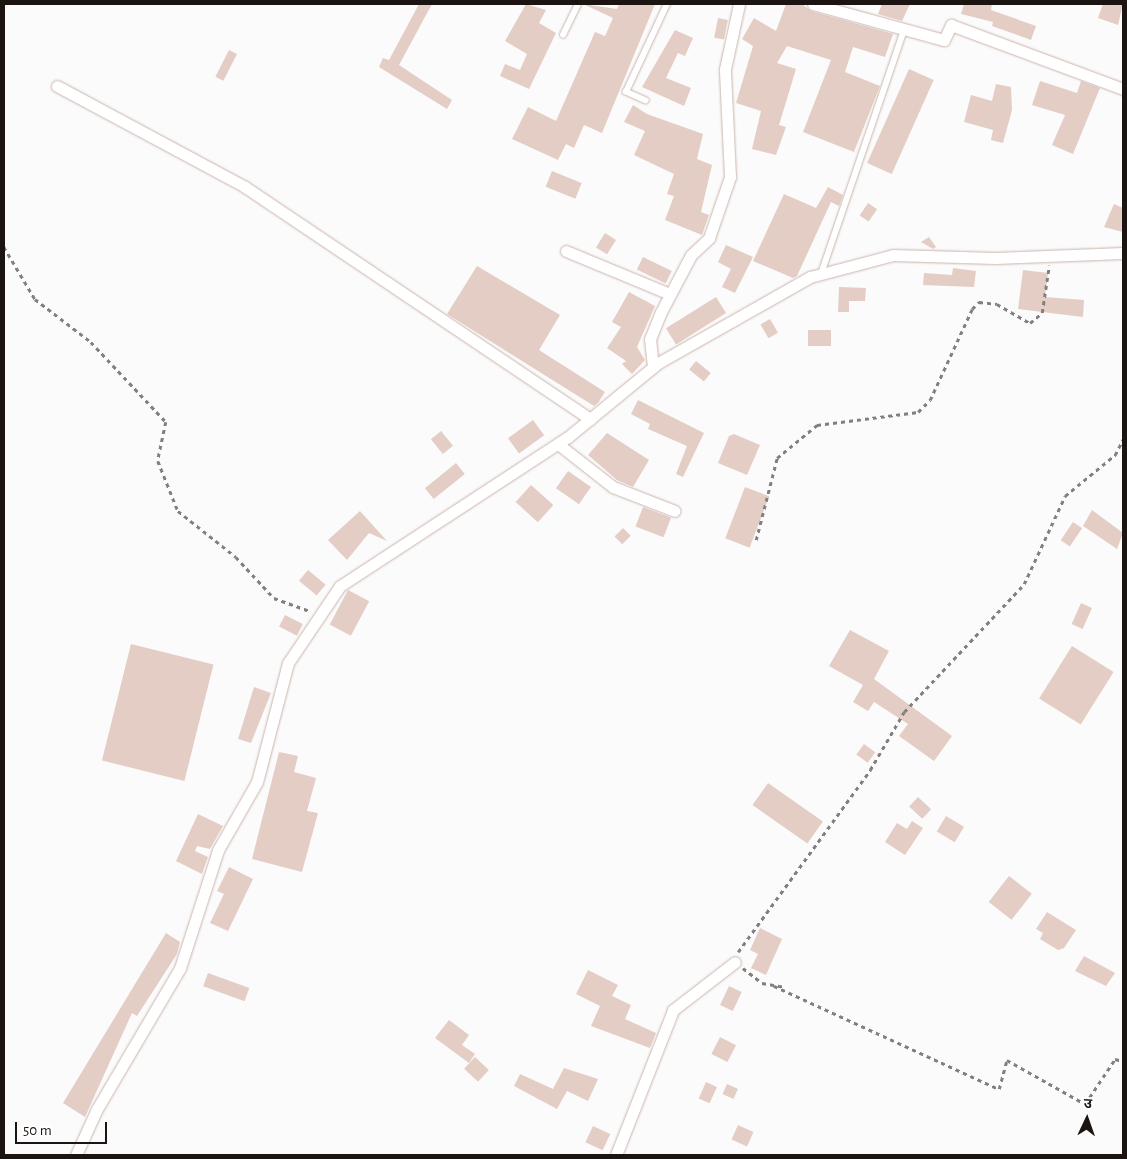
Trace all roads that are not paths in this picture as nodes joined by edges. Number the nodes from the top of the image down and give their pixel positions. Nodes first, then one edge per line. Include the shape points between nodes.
1 (578, 4) edge
2 (667, 4) edge
3 (739, 4) edge
4 (813, 4) edge
5 (904, 30) junction
6 (563, 35) dead end
7 (57, 86) dead end
8 (1123, 89) edge
9 (646, 101) dead end
10 (566, 251) dead end
11 (1123, 253) edge
12 (821, 274) junction
13 (670, 294) junction
14 (653, 367) junction
15 (590, 419) junction
16 (558, 444) junction
17 (676, 511) dead end
18 (735, 962) road end
19 (76, 1155) edge
20 (616, 1155) edge

1 - 6 lane
2 - 9 lane via 626,92
3 - 13 street via 725,69 730,177 723,206 709,238 691,255
4 - 5 street
5 - 8 street via 944,40 951,25
5 - 12 lane
7 - 15 street via 245,187
10 - 13 street
11 - 12 street via 892,255
12 - 14 street
13 - 14 street via 650,339
14 - 15 street
15 - 16 street
16 - 17 street via 613,487
16 - 19 street via 340,586 321,614 288,663 257,782 218,850 180,968 97,1109
18 - 20 street via 673,1010

